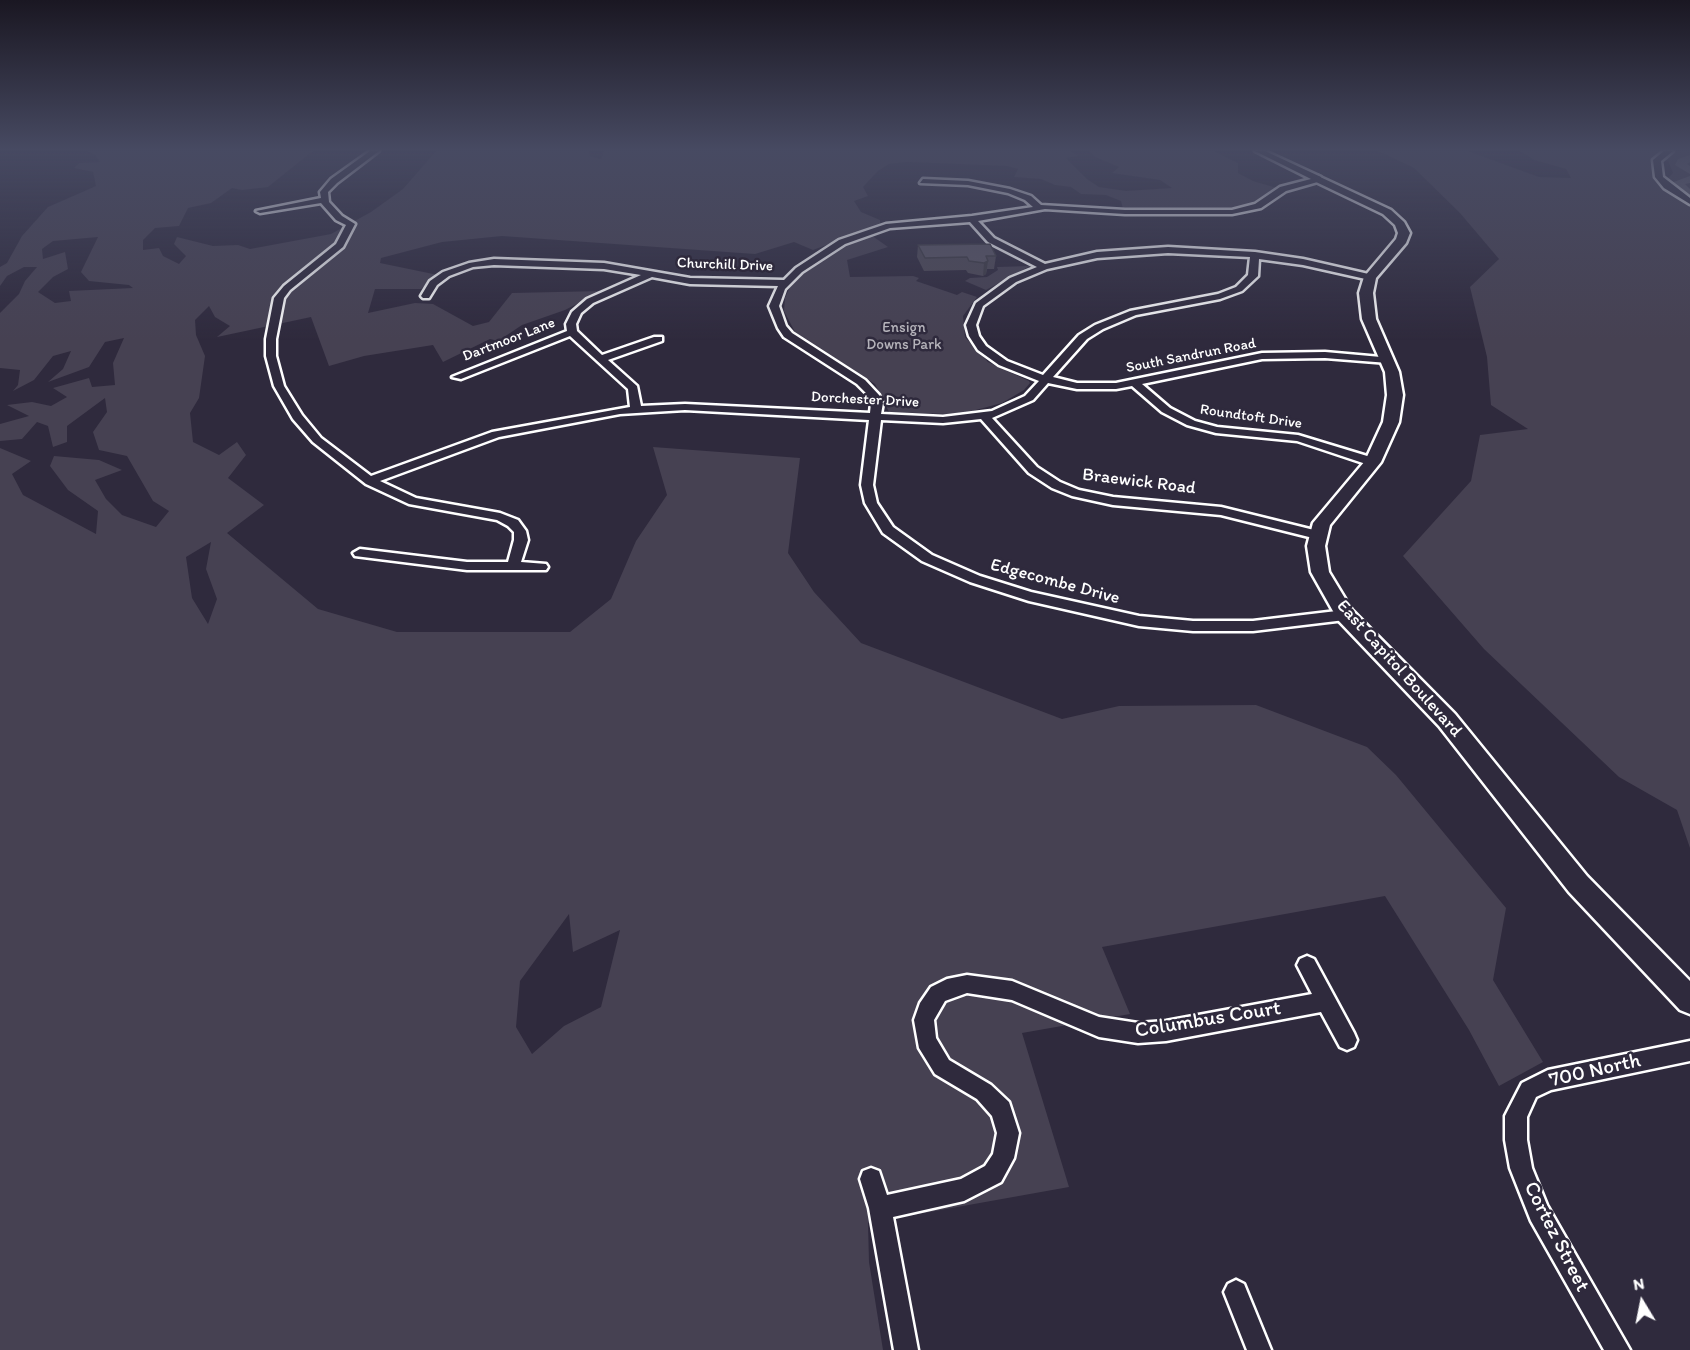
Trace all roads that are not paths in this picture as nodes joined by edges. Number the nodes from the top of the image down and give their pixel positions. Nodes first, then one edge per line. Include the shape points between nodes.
1 (335, 214) edge
2 (1000, 214) edge
3 (1389, 214) edge
4 (972, 219) junction
5 (1255, 255) junction
6 (1044, 267) junction
7 (652, 274) junction
8 (1370, 277) junction
9 (785, 283) junction
10 (426, 296) dead end
11 (572, 332) junction
12 (658, 339) dead end
13 (601, 359) junction
14 (1388, 360) junction
15 (457, 377) dead end
16 (1046, 380) junction
17 (1134, 382) junction
18 (636, 409) junction
19 (984, 415) junction
20 (876, 417) junction
21 (1373, 462) junction
22 (375, 484) junction
23 (1317, 535) junction
24 (360, 553) dead end
25 (513, 567) junction
26 (541, 567) dead end
27 (1345, 615) junction
28 (1307, 965) dead end
29 (1690, 1000) edge
30 (1327, 1001) junction
31 (1347, 1040) dead end
32 (1690, 1051) edge
33 (1516, 1116) joint
34 (870, 1179) dead end
35 (880, 1208) junction
36 (1236, 1292) dead end
37 (906, 1350) edge
38 (1259, 1350) edge
39 (1618, 1350) edge

1 - 22 street via 351,224 336,249 279,298 271,356 279,386 297,417 317,440
2 - 4 street
3 - 8 street via 1403,228 1402,240
4 - 6 street via 991,240
4 - 9 street via 911,223 858,235 834,246
5 - 6 street via 1132,252 1083,257
5 - 8 street
5 - 16 street, Dorchester Drive via 1253,276 1239,289 1108,322 1083,337
6 - 16 street, South Sandrun Road via 1005,285 983,301 973,315 972,331 977,342 1003,363
7 - 9 street, Churchill Drive via 701,282
7 - 10 street, Churchill Drive via 586,265 486,263 441,277 430,286
7 - 11 street via 585,304 574,316
8 - 14 street via 1367,311
9 - 20 street via 774,306 781,326 807,350 869,388 877,403
11 - 13 street
11 - 15 street, Dartmoor Lane
12 - 13 street
13 - 18 street via 633,387
14 - 17 street, South Sandrun Road via 1262,356
14 - 21 street via 1394,382 1394,408 1387,436
16 - 17 street, South Sandrun Road via 1089,387
16 - 19 street, Dorchester Drive via 1018,404
17 - 21 street, Roundtoft Drive via 1172,414 1199,426 1298,438
18 - 20 street, Dorchester Drive via 685,407
18 - 22 street, Dorchester Drive via 512,430 467,442
19 - 20 street, Dorchester Drive via 954,420
19 - 23 street, Braewick Road via 1033,470 1076,494 1213,510
20 - 27 street, Edgecombe Drive via 867,484 875,512 905,545 948,568 1057,604 1167,624 1253,626
21 - 23 street via 1327,515
22 - 25 street via 413,501 500,517 513,523 521,540
23 - 27 street, East Capitol Boulevard via 1320,572
24 - 25 street via 467,566
25 - 26 street
27 - 29 street, East Capitol Boulevard via 1447,720 1585,892
28 - 30 street
30 - 31 street
30 - 35 street, Columbus Court via 1131,1033 1092,1024 1012,991 967,984 947,988 927,1010 926,1041 942,1067 984,1092 1001,1110 1008,1132 1004,1158 993,1174 964,1190
32 - 33 street, 700 North via 1548,1080 1529,1090
33 - 39 street, Cortez Street via 1521,1168 1539,1213
34 - 35 street
35 - 37 street
36 - 38 street

